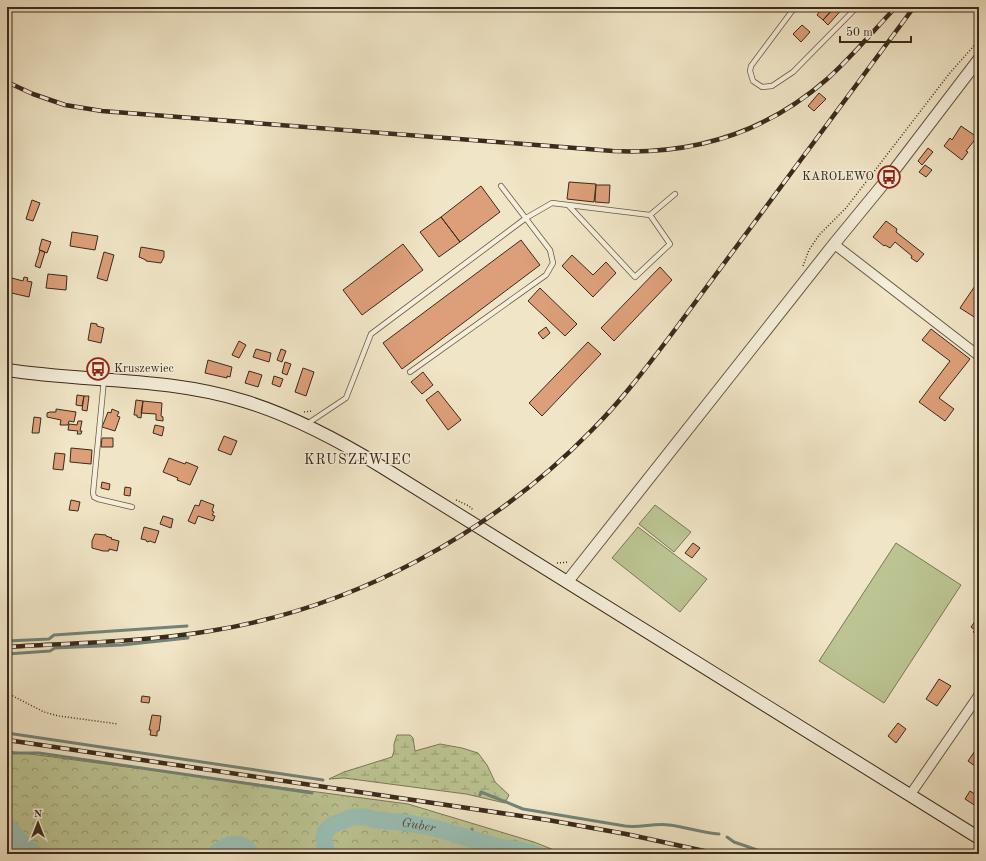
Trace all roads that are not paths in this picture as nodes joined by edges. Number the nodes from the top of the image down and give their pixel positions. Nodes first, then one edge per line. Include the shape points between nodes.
1 (795, 7) edge
2 (857, 7) edge
3 (979, 59) edge
4 (500, 186) dead end
5 (675, 194) dead end
6 (569, 206) junction
7 (650, 215) junction
8 (526, 218) junction
9 (834, 244) junction
10 (979, 356) edge
11 (7, 370) edge
12 (410, 372) dead end
13 (104, 380) junction
14 (306, 425) junction
15 (132, 507) dead end
16 (567, 582) junction
17 (979, 695) edge
18 (910, 795) junction
19 (979, 838) edge

1 - 2 lane via 751,66 753,81 762,87 772,86 793,72
3 - 9 street
4 - 8 lane
5 - 7 lane
6 - 7 lane
6 - 7 lane via 635,277 670,244
6 - 8 lane via 552,203
8 - 12 lane via 550,250 553,263 546,275
8 - 14 lane via 371,334 346,398
9 - 10 street
9 - 16 street
11 - 13 main road
13 - 14 main road via 172,386 220,395 260,406
13 - 15 lane via 93,493 98,499
14 - 16 main road via 357,452
16 - 18 main road
17 - 18 street
18 - 19 main road

